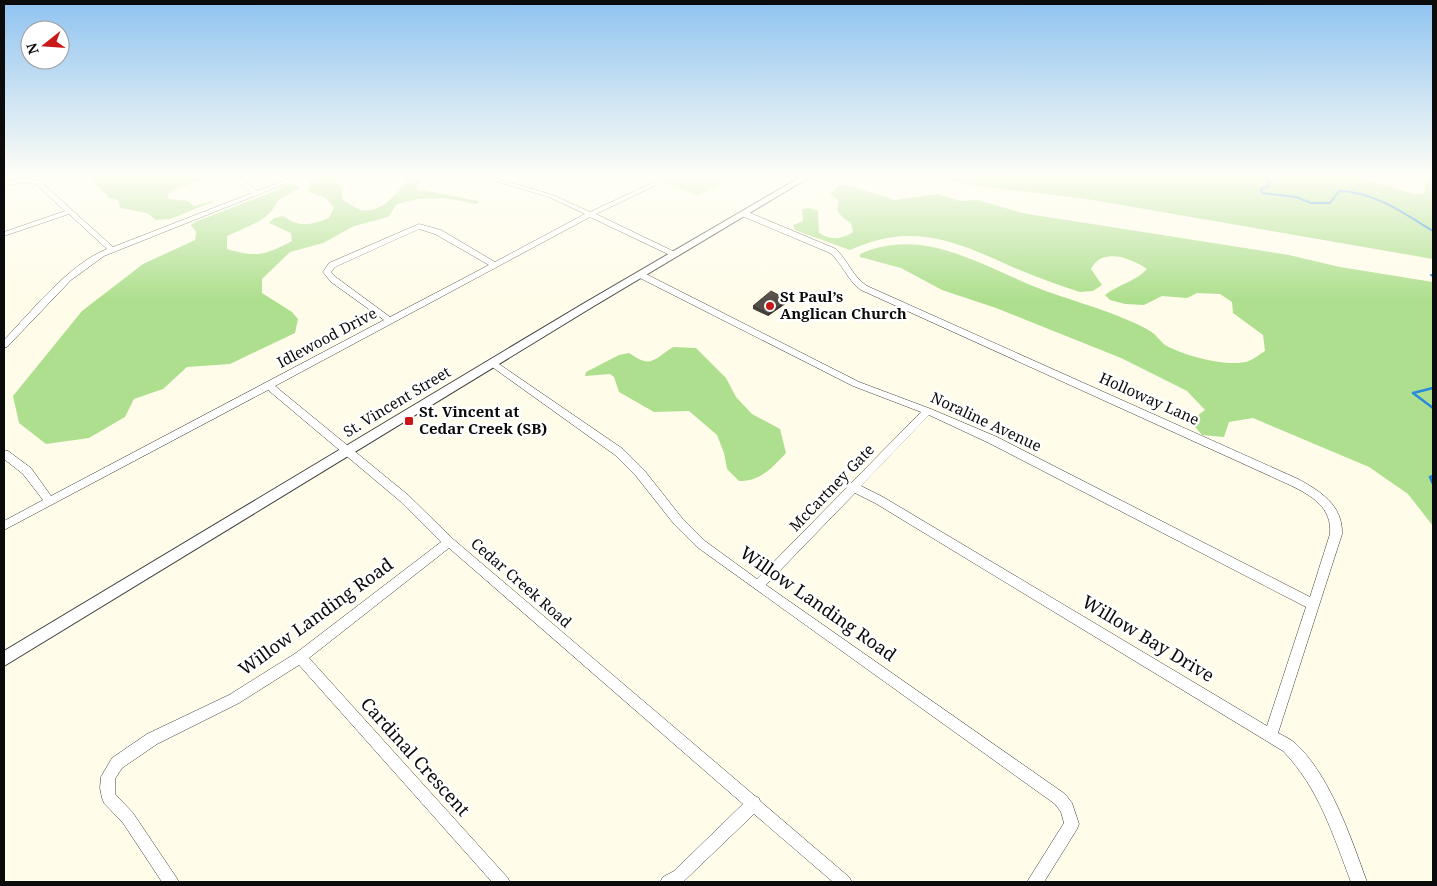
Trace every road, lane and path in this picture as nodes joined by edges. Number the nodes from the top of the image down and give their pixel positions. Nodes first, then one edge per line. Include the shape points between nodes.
1 (55, 216) edge
2 (73, 216) edge
3 (195, 216) edge
4 (587, 216) edge
5 (596, 216) edge
6 (741, 216) edge
7 (751, 216) edge
8 (4, 234) edge
9 (111, 249) junction
10 (675, 254) junction
11 (495, 265) junction
12 (641, 275) junction
13 (390, 321) junction
14 (4, 345) edge
15 (493, 364) junction
16 (269, 386) junction
17 (928, 411) junction
18 (347, 451) junction
19 (4, 454) edge
20 (854, 487) junction
21 (49, 502) junction
22 (4, 526) edge
23 (449, 542) junction
24 (758, 586) junction
25 (1314, 606) junction
26 (300, 656) junction
27 (4, 659) edge
28 (1271, 734) junction
29 (754, 803) junction
30 (170, 882) edge
31 (502, 882) edge
32 (668, 882) edge
33 (844, 882) edge
34 (1035, 882) edge
35 (1359, 882) edge

1 - 8 street
2 - 9 street
3 - 9 street
4 - 11 street, Idlewood Drive
5 - 10 street
6 - 10 street, St. Vincent Street
7 - 25 street, Holloway Lane via 833,251 843,261 852,279 864,288 1285,478 1318,496 1332,511 1338,528
9 - 14 street via 68,278
10 - 12 street, St. Vincent Street
11 - 13 street, Idlewood Drive
11 - 13 street via 438,232 419,226 328,269 334,280
12 - 15 street, St. Vincent Street
12 - 17 street, Noraline Avenue via 856,384
13 - 16 street, Idlewood Drive
15 - 18 street, St. Vincent Street
15 - 24 street, Willow Landing Road via 619,452 701,544
16 - 18 street, Cedar Creek Road
16 - 21 street, Idlewood Drive
17 - 20 street, McCartney Gate
17 - 25 street, Noraline Avenue via 993,440
18 - 23 street, Cedar Creek Road via 404,498
18 - 27 street, St. Vincent Street
19 - 21 street via 27,471
20 - 24 street, McCartney Gate
20 - 28 street, Willow Bay Drive
21 - 22 street, Idlewood Drive
23 - 26 street, Willow Landing Road
23 - 29 street, Cedar Creek Road
24 - 34 street, Willow Landing Road via 1060,799 1072,824
25 - 28 street, Holloway Lane
26 - 30 street, Willow Landing Road via 234,699 134,750 117,763 108,777 109,798 128,818
26 - 31 street, Cardinal Crescent
28 - 35 street, Willow Bay Drive via 1310,769
29 - 32 street via 679,876
29 - 33 street, Cedar Creek Road

